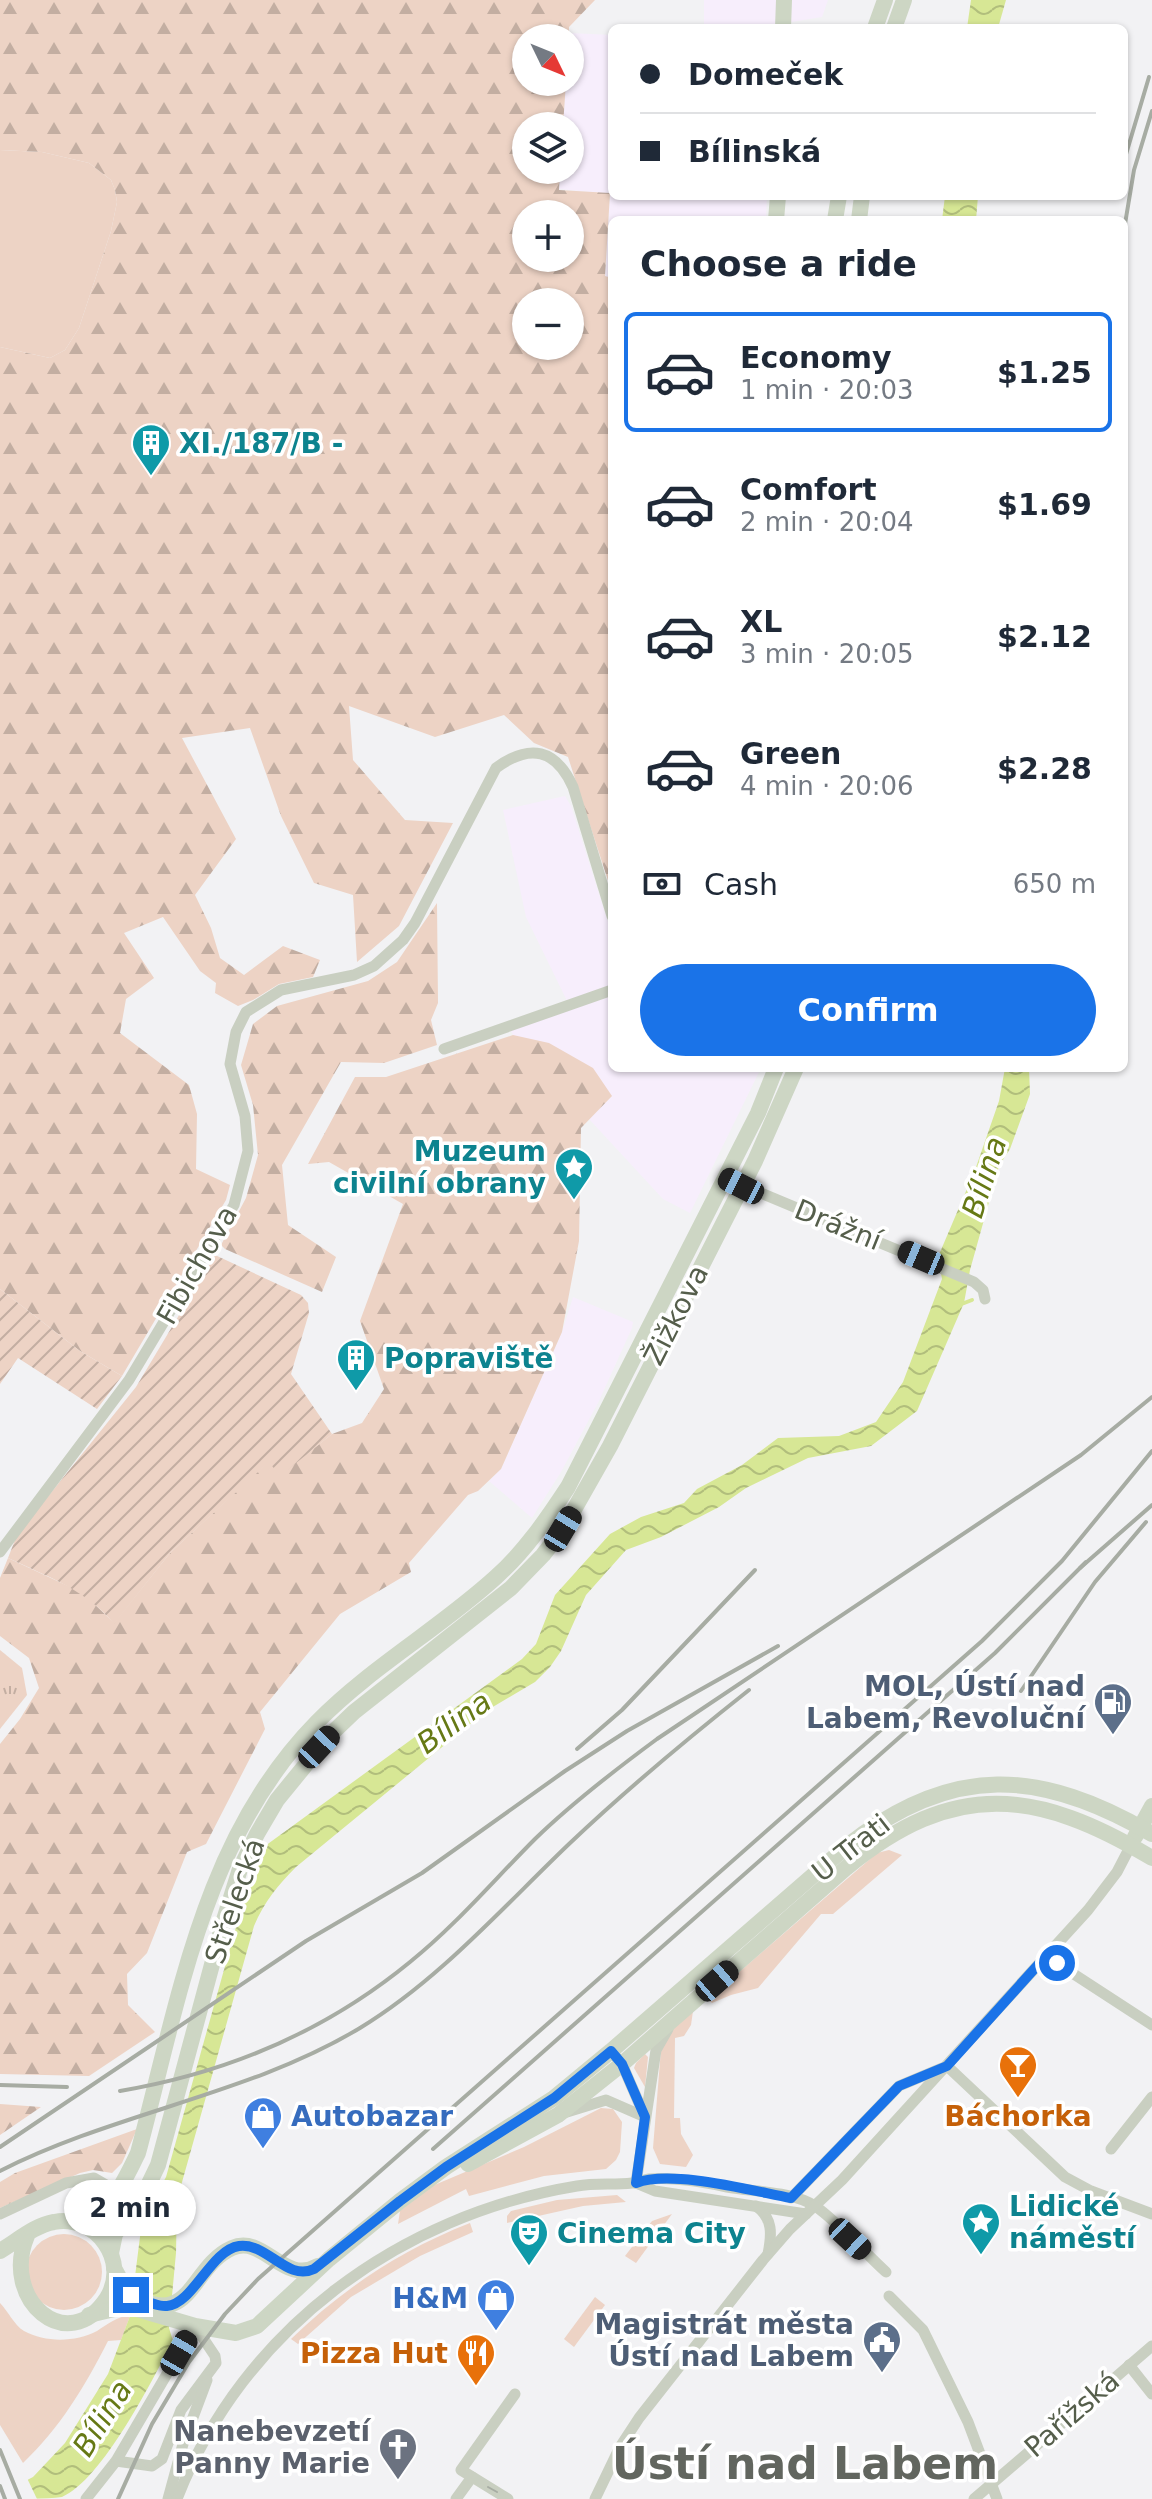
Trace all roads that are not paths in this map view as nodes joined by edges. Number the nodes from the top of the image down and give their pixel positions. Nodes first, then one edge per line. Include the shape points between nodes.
1 (784, 0) edge
2 (885, 0) edge
3 (904, 0) edge
4 (783, 24) edge
5 (876, 24) edge
6 (895, 24) edge
7 (608, 903) edge
8 (608, 991) edge
9 (444, 1049) dead end
10 (774, 1072) edge
11 (794, 1072) edge
12 (725, 1178) junction
13 (741, 1186) junction
14 (985, 1299) dead end
15 (528, 1544) joint
16 (0, 1552) edge
17 (543, 1555) joint
18 (1152, 1806) edge
19 (1146, 1830) edge
20 (1131, 1845) junction
21 (1152, 1858) edge
22 (1046, 1956) junction
23 (674, 2018) junction
24 (1152, 2025) edge
25 (616, 2057) junction
26 (947, 2066) junction
27 (1152, 2097) edge
28 (558, 2115) junction
29 (645, 2117) junction
30 (1111, 2149) dead end
31 (636, 2183) junction
32 (118, 2192) junction
33 (791, 2198) junction
34 (400, 2201) junction
35 (755, 2205) junction
36 (810, 2210) junction
37 (0, 2214) edge
38 (1152, 2214) edge
39 (82, 2224) junction
40 (27, 2236) junction
41 (0, 2251) edge
42 (767, 2256) junction
43 (112, 2259) junction
44 (329, 2259) junction
45 (886, 2272) dead end
46 (194, 2287) junction
47 (889, 2296) dead end
48 (134, 2302) junction
49 (172, 2311) junction
50 (89, 2315) junction
51 (195, 2326) junction
52 (1152, 2346) edge
53 (1129, 2365) junction
54 (213, 2368) junction
55 (515, 2394) dead end
56 (1152, 2394) edge
57 (116, 2461) junction
58 (472, 2477) junction
59 (992, 2483) junction
60 (86, 2499) edge
61 (168, 2499) edge
62 (177, 2499) edge
63 (456, 2499) edge
64 (508, 2499) edge
65 (595, 2499) edge
66 (974, 2499) edge
67 (997, 2499) edge

1 - 4 main road
2 - 5 main road
3 - 6 main road
7 - 16 street, Fibichova via 565,769 550,756 525,752 496,768 403,940 374,966 281,990 246,1012 230,1064 245,1116 248,1151 234,1205 129,1380
8 - 9 street
10 - 12 main road, Žižkova
11 - 13 main road, Žižkova
12 - 13 street, Drážní
12 - 15 main road, Žižkova via 568,1487
13 - 14 street, Drážní via 974,1282
13 - 17 main road, Žižkova via 582,1497
15 - 32 main road, Střelecká via 497,1577 318,1721 261,1791 223,1861 205,1909 138,2153
17 - 43 main road, Střelecká via 511,1588 354,1712 277,1800 240,1869 158,2165 115,2234
18 - 19 main road
19 - 20 main road
19 - 25 main road, U Trati via 1083,1799 1032,1785 972,1787 910,1806 847,1846
20 - 21 main road, U Trati
20 - 22 street via 1098,1898
20 - 23 main road, U Trati via 1076,1817 1022,1804 967,1807 929,1818 863,1854
22 - 24 street
22 - 26 street
23 - 25 main road, U Trati
23 - 29 street, U Trati via 656,2050
25 - 28 main road, U Trati
25 - 29 street
25 - 34 main road, U Trati
26 - 33 street via 899,2086
26 - 36 street
26 - 38 street via 1065,2177
27 - 30 street
28 - 29 street, U Trati via 606,2100
28 - 34 main road, U Trati
29 - 31 street, U Trati
31 - 33 street via 694,2181
31 - 35 street via 655,2191
31 - 62 street via 581,2185 495,2205 392,2249 352,2275 291,2328 242,2385 205,2441
32 - 37 street via 94,2178 66,2183
32 - 39 main road, Střelecká
33 - 36 street
34 - 44 main road
35 - 36 street
35 - 42 street via 770,2222
36 - 42 street
36 - 45 street
39 - 40 main road via 53,2222
39 - 43 main road via 104,2241
40 - 41 main road
40 - 50 main road via 13,2262 12,2289 29,2311 49,2322 74,2322
42 - 65 street via 639,2418
43 - 48 main road
43 - 50 main road, Střelecká via 110,2293
44 - 46 main road via 301,2272 255,2248 238,2246 218,2259
44 - 51 main road via 257,2326 236,2333
46 - 49 main road
46 - 51 main road via 187,2311
47 - 59 street via 923,2330
48 - 49 main road
48 - 50 main road
49 - 51 main road
51 - 54 street via 215,2356
51 - 57 street
52 - 53 street, Pařížská
53 - 56 street
53 - 59 street, Pařížská
54 - 57 street via 181,2410 159,2462 147,2466
54 - 61 street
55 - 58 street via 461,2470
57 - 60 street
58 - 63 street
58 - 64 street
59 - 66 street, Pařížská
59 - 67 street

